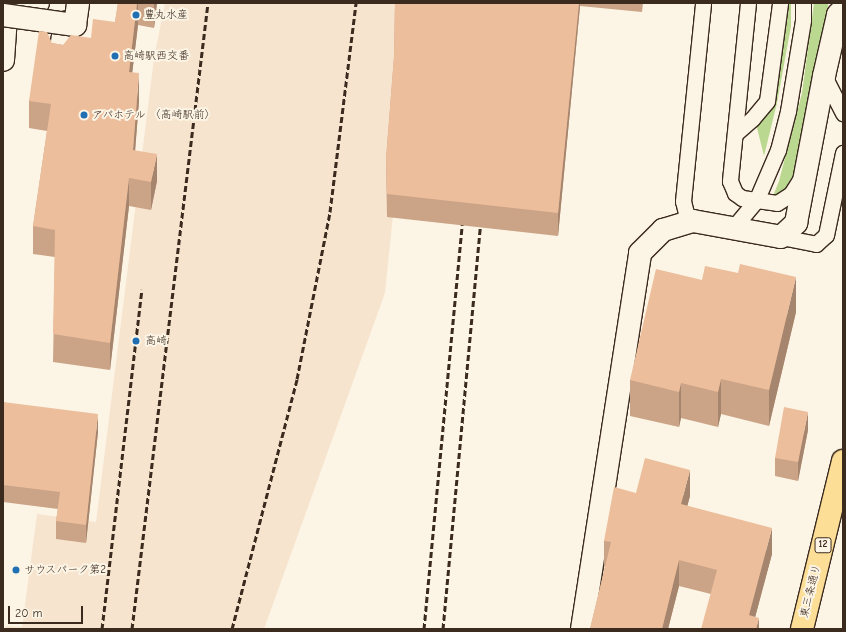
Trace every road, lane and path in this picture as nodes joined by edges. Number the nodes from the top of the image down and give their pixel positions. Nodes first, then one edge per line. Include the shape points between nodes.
1 (7, 3) edge
2 (16, 3) edge
3 (38, 3) edge
4 (78, 3) edge
5 (703, 3) edge
6 (748, 3) edge
7 (780, 3) edge
8 (803, 3) edge
9 (840, 9) edge
10 (3, 15) edge
11 (65, 22) junction
12 (3, 60) edge
13 (59, 61) edge
14 (824, 76) junction
15 (843, 113) edge
16 (737, 132) junction
17 (843, 153) edge
18 (806, 170) junction
19 (756, 201) junction
20 (693, 221) junction
21 (733, 228) junction
22 (781, 237) junction
23 (843, 461) edge
24 (582, 629) edge
25 (802, 629) edge

1 - 12 street
2 - 3 street via 23,6
4 - 11 street, bridge via 75,25
5 - 20 lane via 683,201 686,213
6 - 16 lane
7 - 16 lane via 767,101
8 - 19 lane via 803,20 788,110 778,150
9 - 14 street
10 - 11 street, bridge
11 - 13 street
14 - 15 lane
14 - 18 street
16 - 19 lane via 730,181 738,196
17 - 22 lane via 826,235 816,244
18 - 19 lane via 791,194 777,203
18 - 22 street via 796,223
19 - 21 lane
20 - 21 street
20 - 24 street via 663,230 640,253
21 - 22 street
23 - 25 main road, 東三条通り / 12

